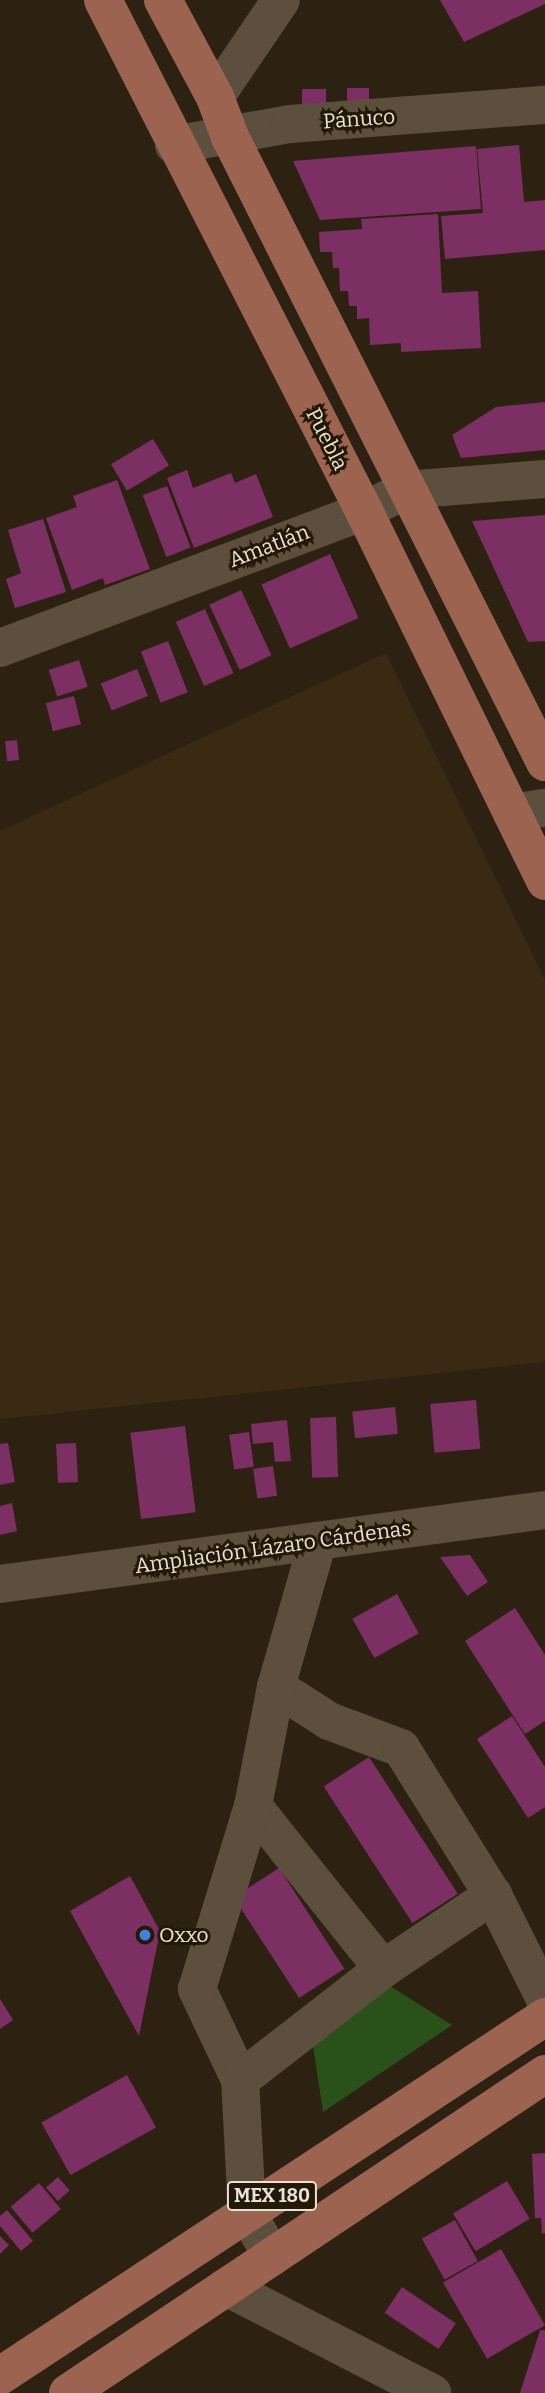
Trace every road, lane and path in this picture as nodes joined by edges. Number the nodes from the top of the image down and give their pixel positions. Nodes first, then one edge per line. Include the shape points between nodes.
1 (281, 0) edge
2 (165, 5) edge
3 (109, 13) edge
4 (215, 97) junction
5 (545, 105) edge
6 (230, 137) junction
7 (174, 145) junction
8 (545, 479) edge
9 (405, 490) junction
10 (363, 510) junction
11 (0, 648) edge
12 (545, 762) edge
13 (528, 810) edge
14 (545, 881) edge
15 (545, 1510) edge
16 (318, 1541) junction
17 (0, 1584) edge
18 (276, 1687) junction
19 (253, 1806) junction
20 (493, 1895) junction
21 (383, 1969) junction
22 (545, 1999) edge
23 (545, 2017) edge
24 (545, 2074) edge
25 (240, 2080) junction
26 (247, 2212) junction
27 (272, 2257) junction
28 (226, 2287) junction
29 (0, 2376) edge
30 (68, 2393) edge
31 (432, 2393) edge

1 - 4 street
2 - 3 main road
2 - 4 main road
3 - 7 main road, Puebla
4 - 6 main road
5 - 6 street, Pánuco via 290,124
6 - 7 street, Pánuco
6 - 9 main road
7 - 10 main road, Puebla
8 - 9 street, Amatlán
9 - 10 street, Amatlán
9 - 12 main road
10 - 11 street, Amatlán
10 - 13 main road, Puebla
13 - 14 main road, Puebla
15 - 16 street, Ampliación Lázaro Cárdenas
16 - 17 street, Ampliación Lázaro Cárdenas
16 - 18 street
18 - 19 street
18 - 20 street via 329,1721 401,1748
19 - 21 street
19 - 25 street via 197,1989
20 - 21 street
20 - 22 street
21 - 25 street
23 - 26 main road, MEX 180
24 - 27 main road, MEX 180
25 - 26 street
26 - 27 street
26 - 29 main road, MEX 180
27 - 28 main road, MEX 180
28 - 30 main road, MEX 180
28 - 31 street

